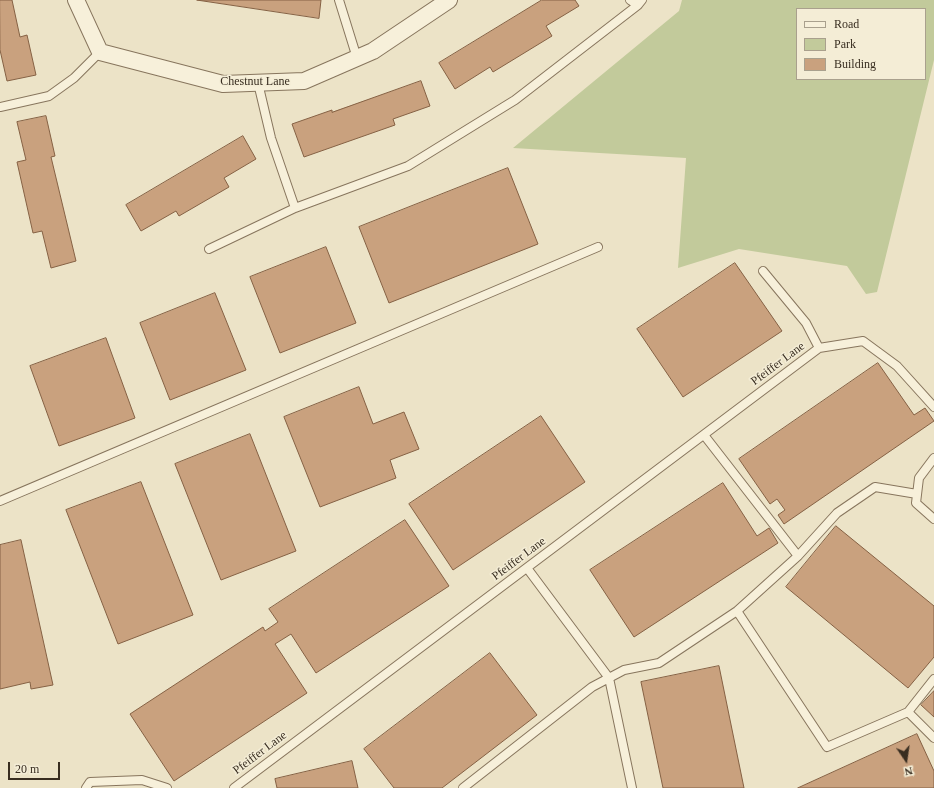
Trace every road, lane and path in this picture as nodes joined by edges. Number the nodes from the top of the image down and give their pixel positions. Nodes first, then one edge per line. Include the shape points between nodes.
1 (76, 0) edge
2 (339, 0) edge
3 (449, 0) edge
4 (630, 0) edge
5 (640, 3) edge
6 (100, 52) junction
7 (357, 58) junction
8 (258, 83) junction
9 (0, 107) edge
10 (296, 208) junction
11 (598, 247) dead end
12 (208, 249) dead end
13 (763, 271) dead end
14 (819, 348) junction
15 (934, 407) edge
16 (704, 435) junction
17 (934, 458) edge
18 (917, 494) junction
19 (0, 501) edge
20 (934, 519) edge
21 (798, 556) junction
22 (527, 568) junction
23 (737, 611) junction
24 (609, 678) junction
25 (934, 679) edge
26 (908, 712) junction
27 (934, 738) edge
28 (246, 784) edge
29 (86, 788) edge
30 (167, 788) edge
31 (234, 788) edge
32 (462, 788) edge
33 (632, 788) edge

1 - 6 street
2 - 7 lane
3 - 7 street, Chestnut Lane via 373,51
4 - 5 lane
5 - 10 lane via 515,100 408,166
6 - 8 street, Chestnut Lane via 223,84
6 - 9 lane via 74,78 49,96
7 - 8 street, Chestnut Lane via 304,81
8 - 10 lane via 271,138
10 - 12 lane
11 - 19 lane
13 - 14 lane via 806,323
14 - 15 lane via 863,341 897,366
14 - 16 lane, Pfeiffer Lane
16 - 21 lane
16 - 22 lane, Pfeiffer Lane
17 - 18 lane via 919,478
18 - 20 lane via 916,503
18 - 21 lane via 875,487 837,513
21 - 23 lane
22 - 24 lane
22 - 28 lane, Pfeiffer Lane
23 - 24 lane via 659,663 624,670
23 - 26 lane via 827,747
24 - 32 lane via 592,687
24 - 33 lane
25 - 26 lane
26 - 27 lane
28 - 31 lane, Pfeiffer Lane
29 - 30 lane via 90,782 142,780

